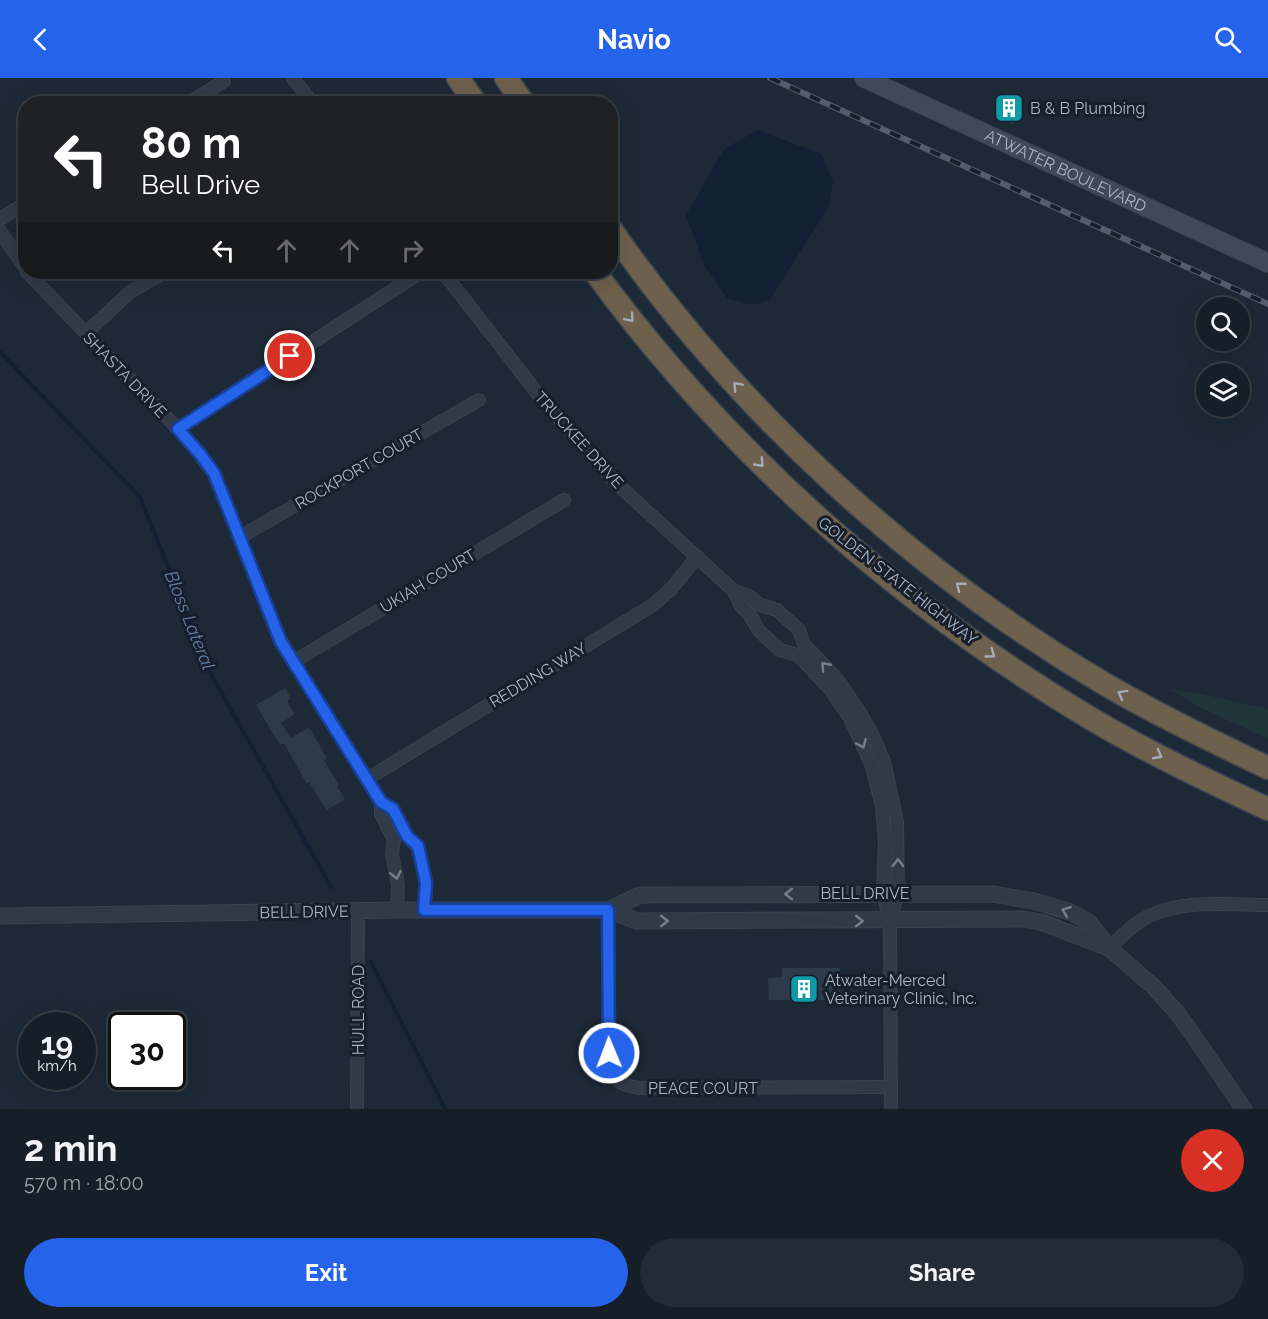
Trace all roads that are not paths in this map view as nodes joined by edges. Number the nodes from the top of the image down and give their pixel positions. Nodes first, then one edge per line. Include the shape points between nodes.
1 (293, 78) edge
2 (458, 78) edge
3 (506, 78) edge
4 (864, 78) edge
5 (224, 81) dead end
6 (200, 96) edge
7 (307, 96) edge
8 (470, 96) edge
9 (518, 96) edge
10 (18, 208) edge
11 (0, 219) edge
12 (0, 231) edge
13 (618, 238) edge
14 (18, 258) edge
15 (1268, 263) edge
16 (35, 279) edge
17 (153, 279) edge
18 (410, 279) edge
19 (448, 279) edge
20 (600, 279) edge
21 (86, 333) junction
22 (479, 400) dead end
23 (178, 429) junction
24 (564, 500) dead end
25 (240, 537) junction
26 (697, 557) junction
27 (734, 591) junction
28 (777, 610) junction
29 (799, 630) junction
30 (759, 631) junction
31 (780, 650) junction
32 (293, 662) junction
33 (844, 700) junction
34 (1268, 768) edge
35 (367, 779) junction
36 (381, 802) junction
37 (1268, 808) edge
38 (407, 836) junction
39 (394, 840) junction
40 (890, 893) junction
41 (1268, 905) edge
42 (397, 910) junction
43 (424, 910) junction
44 (608, 910) junction
45 (358, 911) junction
46 (0, 916) edge
47 (890, 921) junction
48 (1109, 948) junction
49 (891, 1087) junction
50 (357, 1109) edge
51 (891, 1109) edge
52 (1244, 1109) edge

1 - 7 street
2 - 8 highway
3 - 9 highway
4 - 15 main road, ATWATER BOULEVARD
5 - 6 street
10 - 11 street
12 - 14 street, SHASTA DRIVE
34 -> 13 highway, GOLDEN STATE HIGHWAY via 1102,683 980,602 896,537 736,385
16 - 21 street, SHASTA DRIVE
17 - 21 street via 130,292
18 - 23 street
19 - 26 street, TRUCKEE DRIVE via 541,398 608,474
20 -> 37 highway, GOLDEN STATE HIGHWAY via 719,421 799,502 911,596 1004,664 1092,718
21 - 23 street, SHASTA DRIVE
22 - 25 street, ROCKPORT COURT
23 - 25 street, SHASTA DRIVE via 214,473
24 - 32 street, UKIAH COURT
25 - 32 street, SHASTA DRIVE via 281,642
26 - 27 street, TRUCKEE DRIVE
26 - 35 street, REDDING WAY via 653,605
27 - 28 street, TRUCKEE DRIVE
27 - 30 street, TRUCKEE DRIVE
28 - 29 street, TRUCKEE DRIVE
28 - 30 street via 761,614
29 - 31 street via 795,644
33 -> 29 street, TRUCKEE DRIVE via 823,663 804,644
30 - 31 street, TRUCKEE DRIVE
31 - 33 street, TRUCKEE DRIVE via 798,655
32 - 35 street, SHASTA DRIVE
33 - 40 street, TRUCKEE DRIVE via 897,821
35 - 36 street, SHASTA DRIVE
36 - 38 street, SHASTA DRIVE via 393,809
36 - 39 street, SHASTA DRIVE via 381,814
38 - 39 street
38 - 43 street, SHASTA DRIVE via 418,846 426,883
39 -> 42 street, SHASTA DRIVE via 392,854 399,885
40 -> 44 street, BELL DRIVE via 640,895
40 - 47 street, TRUCKEE DRIVE
48 -> 40 street, BELL DRIVE via 1089,922 1034,901 993,894
41 - 48 street via 1166,909 1147,916
42 - 43 street, BELL DRIVE
42 - 45 street, BELL DRIVE
43 - 44 street, BELL DRIVE
44 -> 47 street, BELL DRIVE via 637,921
44 - 49 street, PEACE COURT via 609,1063 611,1072 626,1086
45 - 46 street, BELL DRIVE
45 - 50 street, HULL ROAD
47 - 48 street, BELL DRIVE via 1024,919
47 - 49 street, TRUCKEE DRIVE
48 - 52 street, BELL DRIVE via 1179,1015
49 - 51 street, TRUCKEE DRIVE

